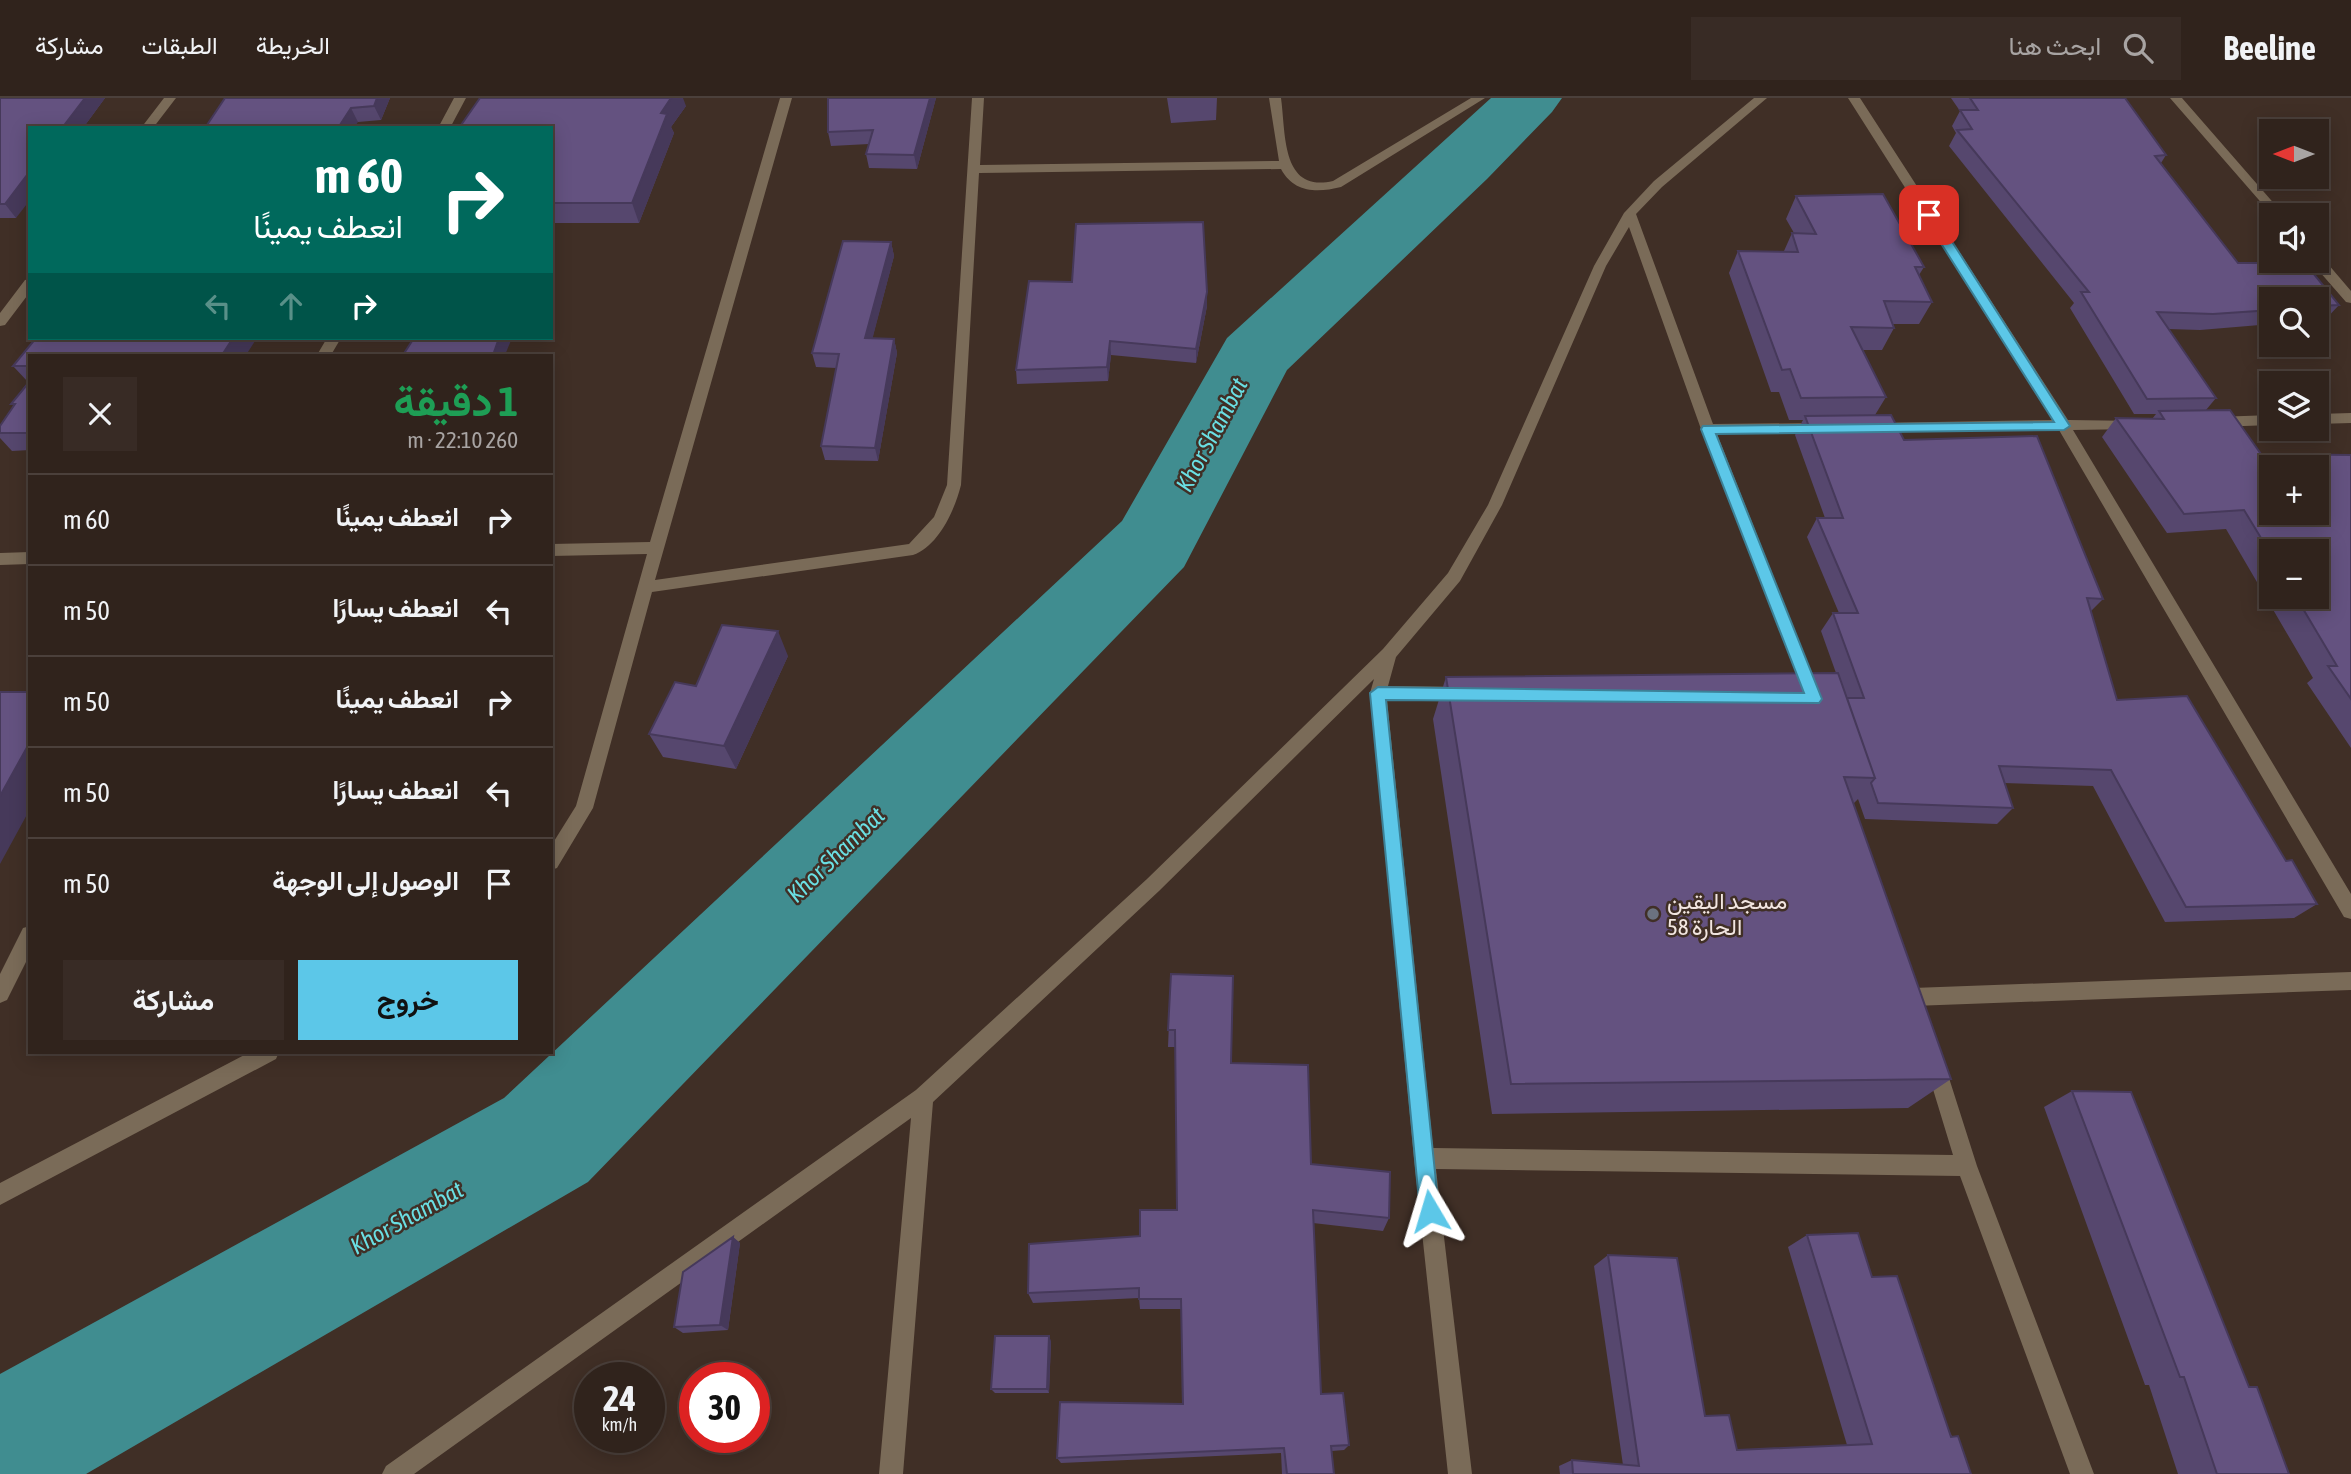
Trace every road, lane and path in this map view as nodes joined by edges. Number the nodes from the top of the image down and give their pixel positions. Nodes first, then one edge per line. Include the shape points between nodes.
1 (170, 98) edge
2 (460, 98) edge
3 (786, 98) edge
4 (978, 98) edge
5 (1275, 98) edge
6 (1479, 98) edge
7 (1761, 98) edge
8 (1854, 98) edge
9 (2176, 98) edge
10 (149, 126) edge
11 (445, 126) edge
12 (1285, 165) junction
13 (973, 169) junction
14 (2268, 203) edge
15 (1630, 213) junction
16 (2328, 273) edge
17 (28, 286) edge
18 (0, 298) edge
19 (18, 298) junction
20 (2351, 299) edge
21 (0, 322) edge
22 (2351, 418) edge
23 (2329, 419) edge
24 (2259, 421) edge
25 (2202, 422) edge
26 (2147, 424) edge
27 (2064, 426) junction
28 (1831, 428) edge
29 (1858, 428) edge
30 (1708, 429) junction
31 (656, 548) junction
32 (553, 550) edge
33 (28, 558) edge
34 (0, 559) edge
35 (645, 587) junction
36 (1389, 654) junction
37 (1378, 693) junction
38 (1487, 695) edge
39 (1811, 703) edge
40 (553, 859) edge
41 (2351, 911) edge
42 (28, 938) edge
43 (2351, 981) edge
44 (0, 994) edge
45 (1913, 997) edge
46 (1930, 1049) edge
47 (264, 1054) edge
48 (923, 1097) junction
49 (1423, 1158) junction
50 (1967, 1166) junction
51 (0, 1194) edge
52 (394, 1474) edge
53 (891, 1474) edge
54 (1460, 1474) edge
55 (2082, 1474) edge

1 - 10 street
2 - 11 street
3 - 31 street
4 - 13 street
5 - 12 street
6 - 12 street via 1337,184 1296,183
7 - 15 street
8 - 27 street
9 - 14 street
12 - 13 street
13 - 35 street via 954,485 949,507 931,534 913,549
15 - 30 street
15 - 36 street via 1600,265 1495,505 1454,577
16 - 20 street
17 - 19 street
18 - 19 street
19 - 21 street
22 - 23 street
24 - 25 street
26 - 27 street
27 - 29 street
27 - 41 street
28 - 30 street
30 - 39 street
31 - 32 street
31 - 35 street
33 - 34 street
35 - 40 street via 584,808
36 - 37 street
36 - 48 street via 1153,885
37 - 38 street
37 - 49 street
42 - 44 street
43 - 45 street
46 - 50 street
47 - 51 street
48 - 52 street
48 - 53 street
49 - 50 street
49 - 54 street
50 - 55 street

